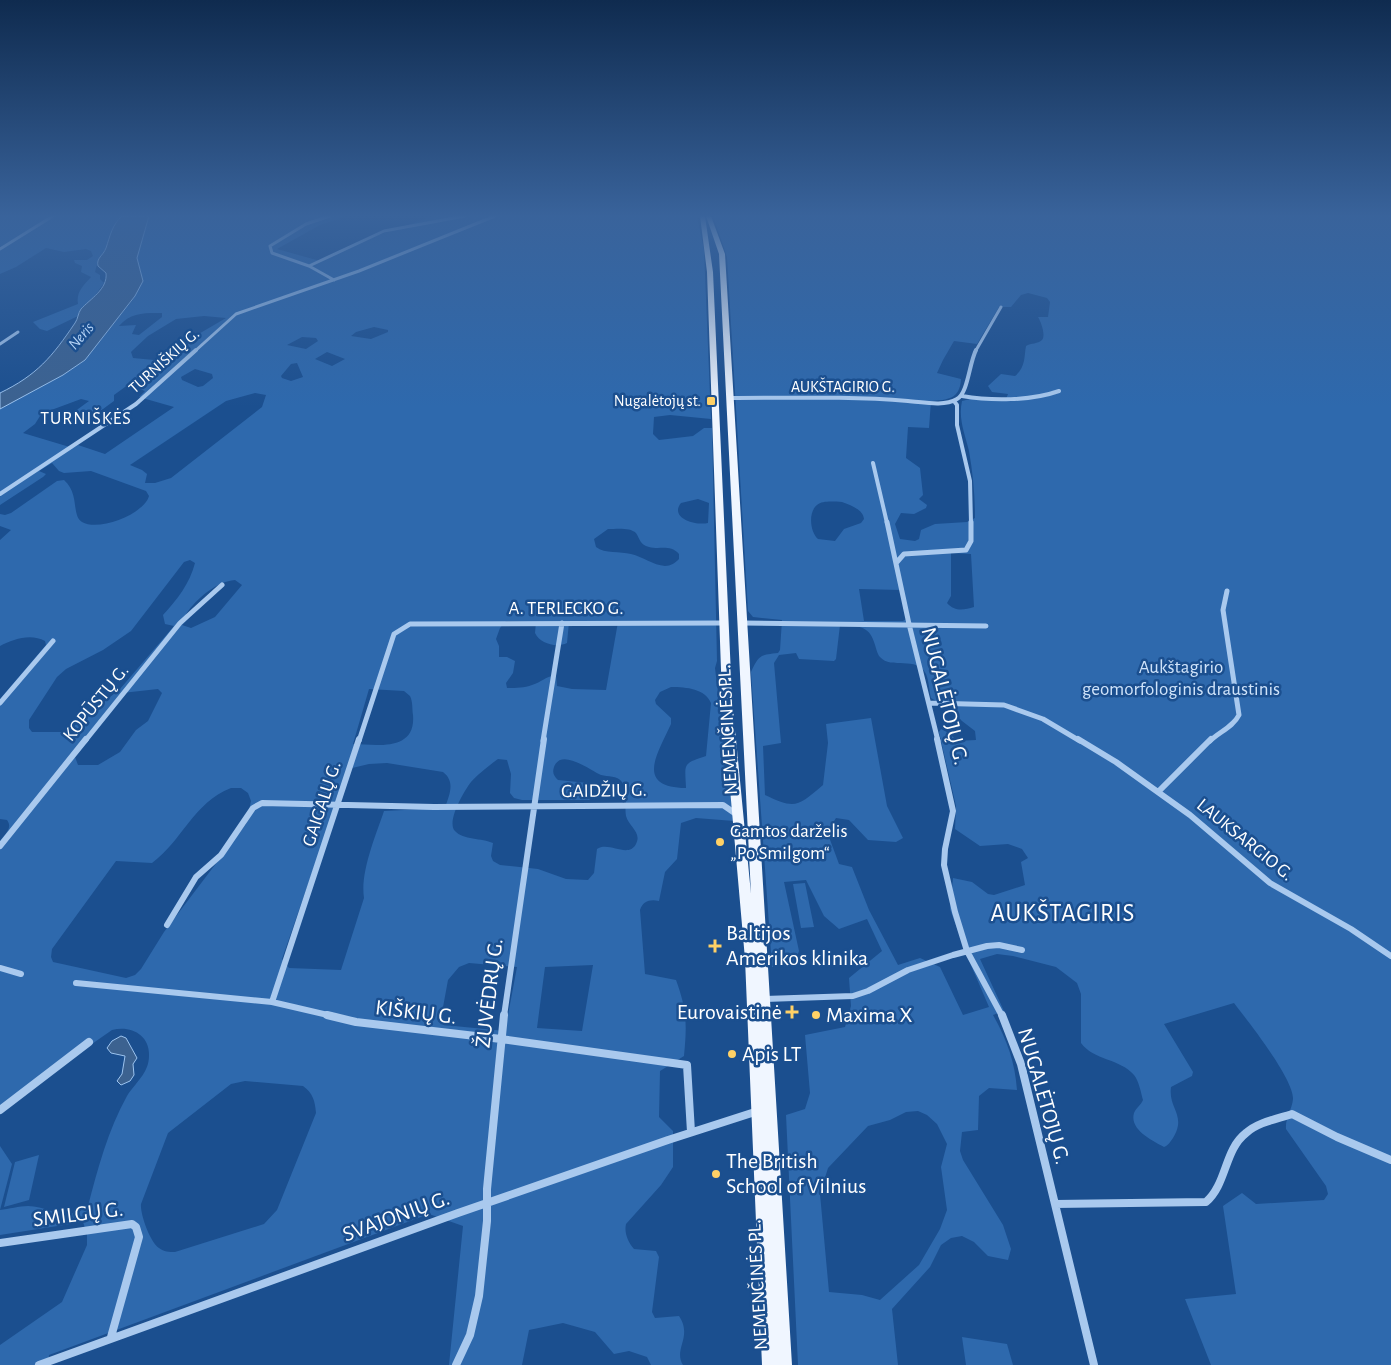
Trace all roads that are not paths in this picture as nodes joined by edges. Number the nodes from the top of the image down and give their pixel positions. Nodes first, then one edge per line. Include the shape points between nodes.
1 (334, 280) edge
2 (710, 280) edge
3 (723, 280) edge
4 (1001, 307) dead end
5 (712, 326) junction
6 (726, 326) junction
7 (18, 332) dead end
8 (0, 344) edge
9 (1059, 390) dead end
10 (962, 396) junction
11 (731, 398) junction
12 (954, 401) junction
13 (873, 464) dead end
14 (0, 494) edge
15 (897, 563) junction
16 (222, 585) dead end
17 (1226, 592) dead end
18 (562, 623) junction
19 (723, 623) junction
20 (742, 623) junction
21 (410, 624) joint
22 (909, 624) junction
23 (986, 626) dead end
24 (53, 641) dead end
25 (930, 703) junction
26 (0, 704) edge
27 (1158, 792) junction
28 (736, 793) junction
29 (723, 805) junction
30 (338, 806) junction
31 (533, 806) junction
32 (738, 816) junction
33 (0, 846) edge
34 (167, 925) dead end
35 (1022, 950) dead end
36 (967, 951) junction
37 (1391, 956) edge
38 (0, 968) edge
39 (22, 974) dead end
40 (76, 983) dead end
41 (762, 999) junction
42 (272, 1002) junction
43 (501, 1039) junction
44 (89, 1042) dead end
45 (0, 1110) edge
46 (764, 1110) junction
47 (691, 1132) junction
48 (1391, 1160) edge
49 (488, 1203) junction
50 (1055, 1204) junction
51 (0, 1243) edge
52 (111, 1337) junction
53 (53, 1362) edge
54 (39, 1365) edge
55 (456, 1365) edge
56 (771, 1365) edge
57 (783, 1365) edge
58 (1094, 1365) edge

1 - 14 street, TURNIŠKIŲ G. via 236,314 136,404
2 - 5 main road, NEMENČINĖS PL.
3 - 6 main road, NEMENČINĖS PL.
4 - 10 street via 969,368
5 - 6 main road
5 - 19 main road, NEMENČINĖS PL.
6 - 11 main road, NEMENČINĖS PL.
7 - 8 street
9 - 10 street via 1047,395 1010,398
10 - 12 street, AUKŠTAGIRIO G.
11 - 12 street, AUKŠTAGIRIO G. via 870,397
11 - 20 main road, NEMENČINĖS PL.
12 - 15 street via 970,481 971,541 966,550 904,554
13 - 15 street, NUGALĖTOJŲ G.
15 - 22 street, NUGALĖTOJŲ G.
16 - 33 street, KOPŪSTŲ G. via 180,623
17 - 27 street via 1224,610 1239,716
18 - 19 street, A. TERLECKO G.
18 - 21 street, A. TERLECKO G.
18 - 31 street, ŽUVĖDRŲ G.
19 - 20 main road
19 - 28 main road, NEMENČINĖS PL.
20 - 22 street
20 - 41 main road, NEMENČINĖS PL.
21 - 30 street, GAIGALŲ G. via 394,634
22 - 23 street
22 - 25 street, NUGALĖTOJŲ G.
24 - 26 street
25 - 27 street, LAUKSARGIO G. via 1004,705 1043,719 1116,762
25 - 36 street, NUGALĖTOJŲ G. via 953,804 945,848 945,872
27 - 37 street, LAUKSARGIO G. via 1270,883
28 - 29 street
28 - 32 main road, NEMENČINĖS PL.
29 - 31 street, GAIDŽIŲ G.
29 - 32 street
30 - 31 street, GAIDŽIŲ G.
30 - 34 street, GAIDŽIŲ G. via 258,804 221,855 196,877
30 - 42 street, GAIGALŲ G.
31 - 43 street, ŽUVĖDRŲ G.
32 - 46 main road, NEMENČINĖS PL.
35 - 36 street via 999,946
36 - 41 street via 908,970 853,996
36 - 50 street, NUGALĖTOJŲ G. via 1015,1046
38 - 39 street
40 - 42 street, KIŠKIŲ G.
41 - 46 main road, NEMENČINĖS PL.
42 - 43 street, KIŠKIŲ G. via 356,1022
43 - 47 street, KIŠKIŲ G. via 687,1065
43 - 49 street, ŽUVĖDRŲ G.
44 - 45 street
46 - 47 street, SVAJONIŲ G.
46 - 56 main road, NEMENČINĖS PL.
46 - 57 main road, NEMENČINĖS PL.
47 - 49 street, SVAJONIŲ G.
48 - 50 street via 1292,1114 1242,1135 1214,1195 1206,1202
49 - 52 street, SVAJONIŲ G.
49 - 55 street, ŽUVĖDRŲ G. via 474,1322
50 - 58 street, NUGALĖTOJŲ G.
51 - 52 street, SMILGŲ G. via 132,1224 136,1227 139,1237
52 - 53 street, SVAJONIŲ G.
53 - 54 street, SVAJONIŲ G.

